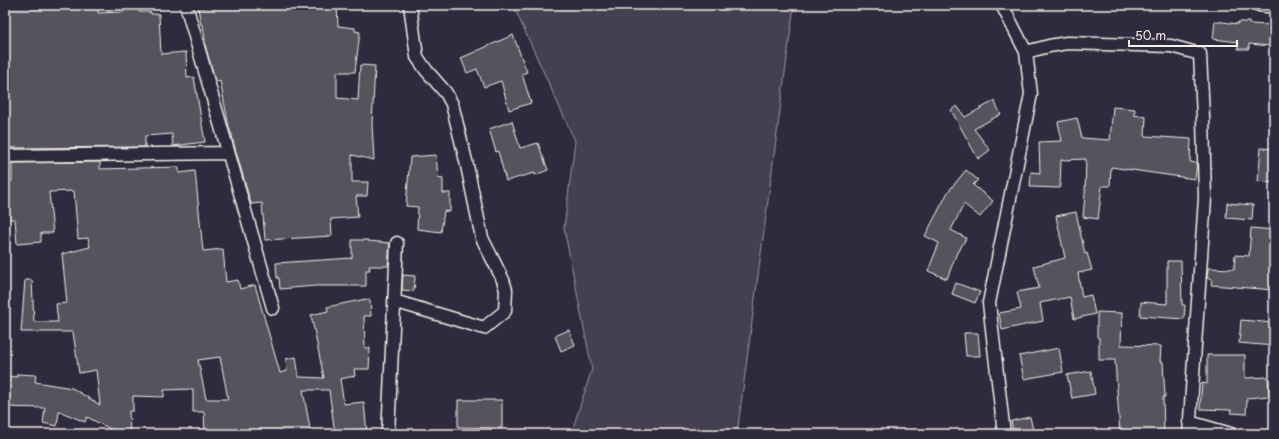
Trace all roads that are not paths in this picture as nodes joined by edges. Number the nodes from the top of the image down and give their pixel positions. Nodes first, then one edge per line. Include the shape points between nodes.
1 (186, 5) edge
2 (410, 5) edge
3 (1002, 5) edge
4 (1259, 5) edge
5 (1274, 7) edge
6 (1026, 52) junction
7 (228, 153) junction
8 (5, 156) edge
9 (397, 243) dead end
10 (394, 301) junction
11 (273, 308) dead end
12 (1189, 428) edge
13 (388, 434) edge
14 (1004, 434) edge
15 (1231, 434) edge

1 - 7 street
2 - 10 street via 418,57 452,104 482,238 506,290 505,311 484,328
3 - 6 street
4 - 5 street
6 - 12 street via 1067,43 1171,46 1200,54 1205,198
6 - 14 street via 1031,94 989,304
7 - 8 street
7 - 11 street
9 - 10 street
10 - 13 street
12 - 15 street

